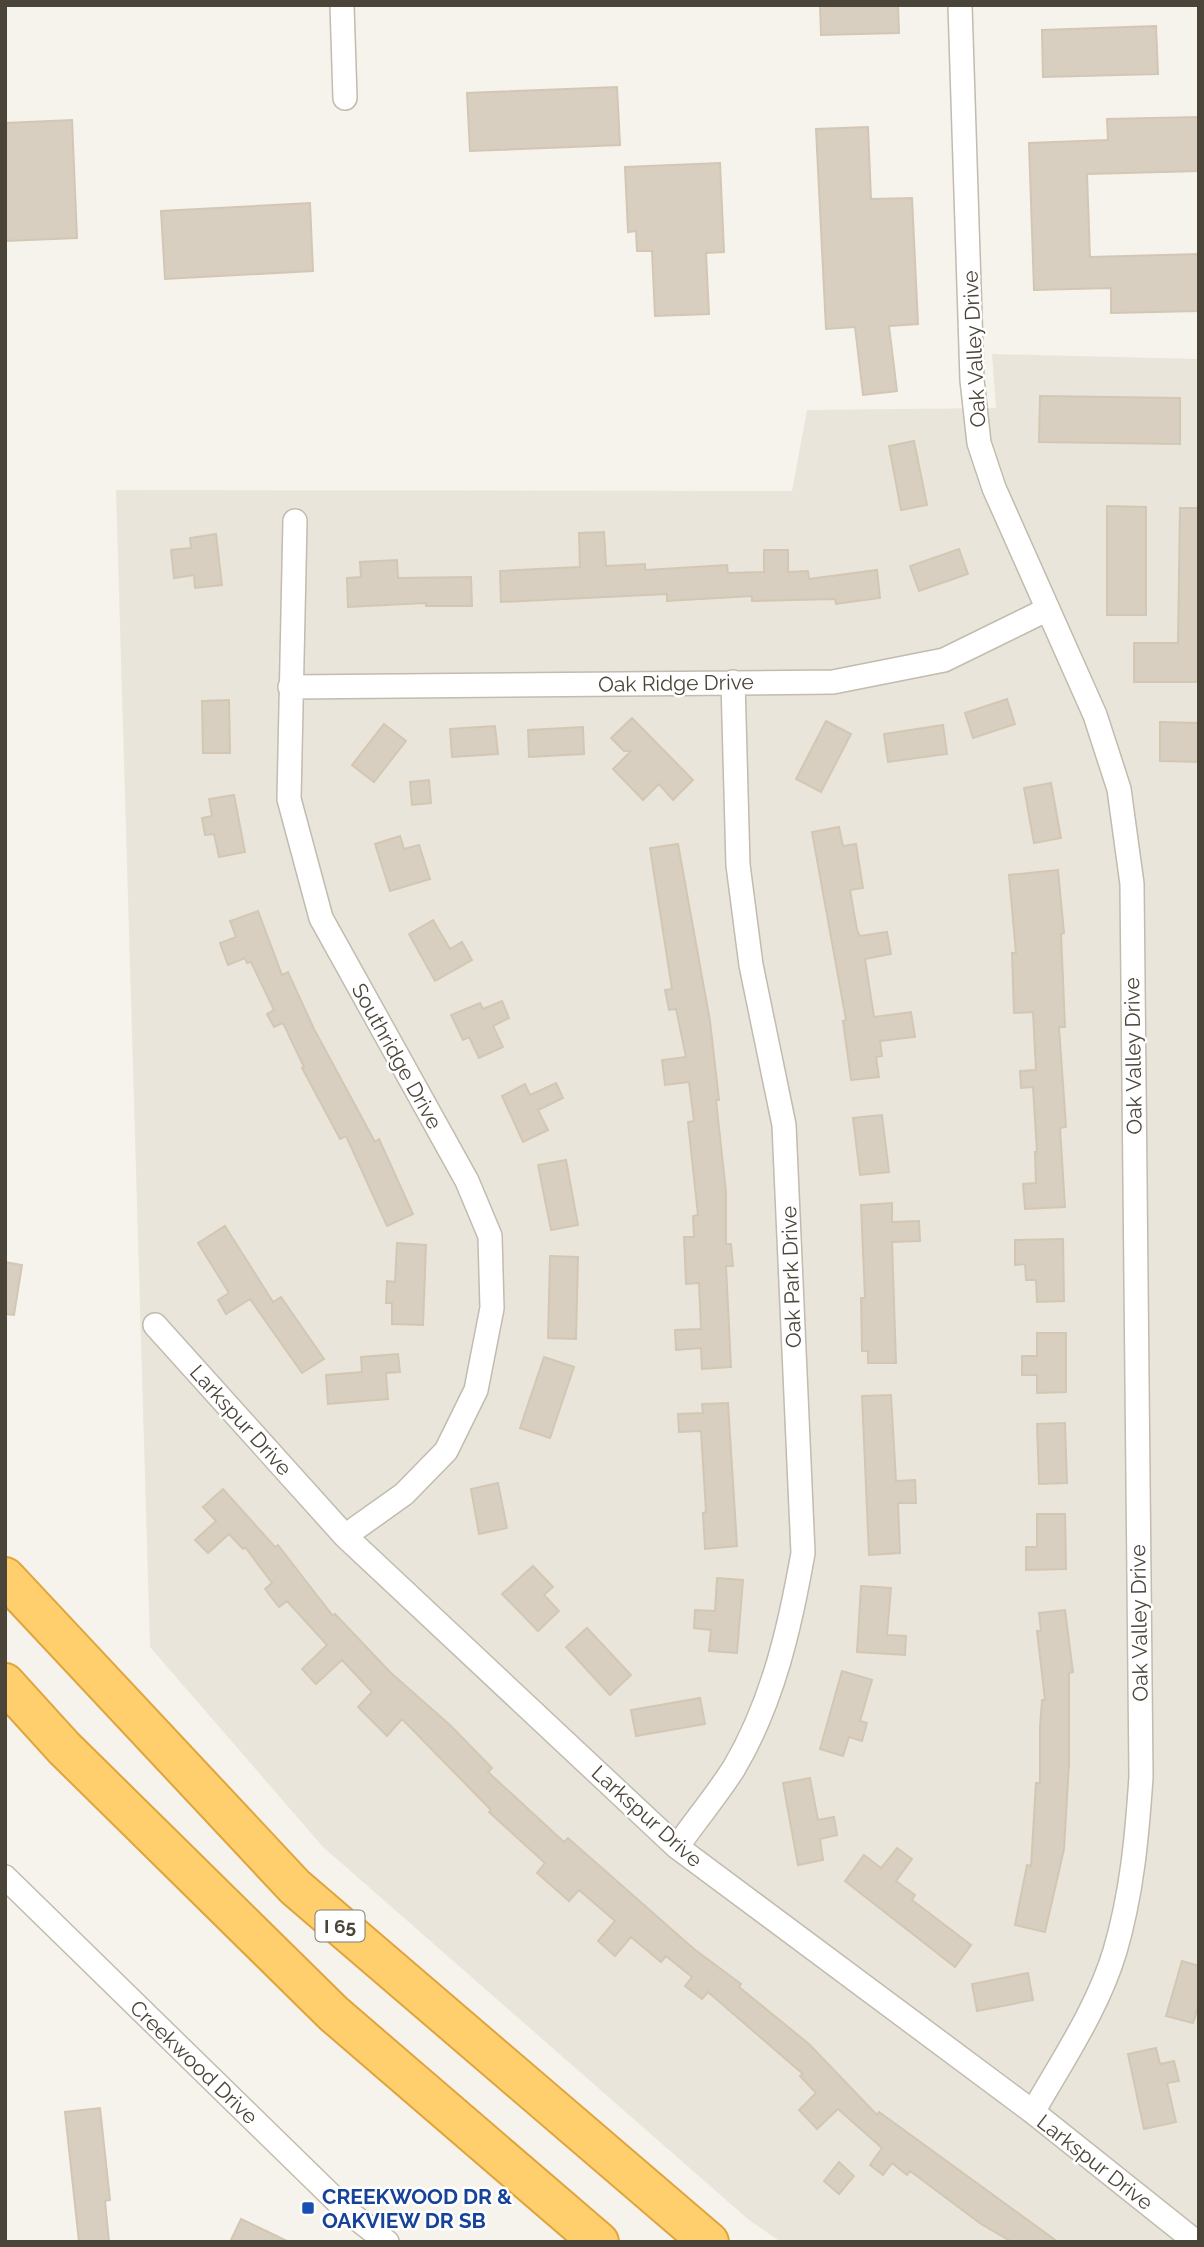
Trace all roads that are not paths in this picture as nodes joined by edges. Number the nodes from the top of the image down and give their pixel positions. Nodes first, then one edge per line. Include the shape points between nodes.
1 (342, 5) edge
2 (960, 5) edge
3 (345, 97) dead end
4 (295, 521) dead end
5 (1048, 609) junction
6 (733, 682) junction
7 (290, 687) junction
8 (155, 1325) dead end
9 (345, 1536) junction
10 (5, 1577) edge
11 (5, 1683) edge
12 (677, 1847) junction
13 (5, 1877) edge
14 (1033, 2112) junction
15 (387, 2242) edge
16 (599, 2242) edge
17 (709, 2242) edge
18 (1196, 2242) edge

1 - 3 street
2 - 5 street, Oak Valley Drive via 972,380 979,443
4 - 7 street, Southridge Drive
5 - 6 street, Oak Ridge Drive via 944,660 833,682
5 - 14 street, Oak Valley Drive via 1095,715 1119,789 1132,884 1141,1777 1136,1862 1115,1953 1089,2012
6 - 7 street, Oak Ridge Drive
6 - 12 street, Oak Park Drive via 738,865 751,965 784,1125 803,1553 768,1700 733,1768
7 - 9 street, Southridge Drive via 289,799 321,918 467,1181 490,1236 492,1308 476,1390 446,1451 404,1494
8 - 9 street, Larkspur Drive
9 - 12 street, Larkspur Drive
10 - 17 highway, I 65 via 295,1887
11 - 16 highway via 64,1748 334,2014
12 - 14 street, Larkspur Drive
13 - 15 street, Creekwood Drive via 348,2211
14 - 18 street, Larkspur Drive

